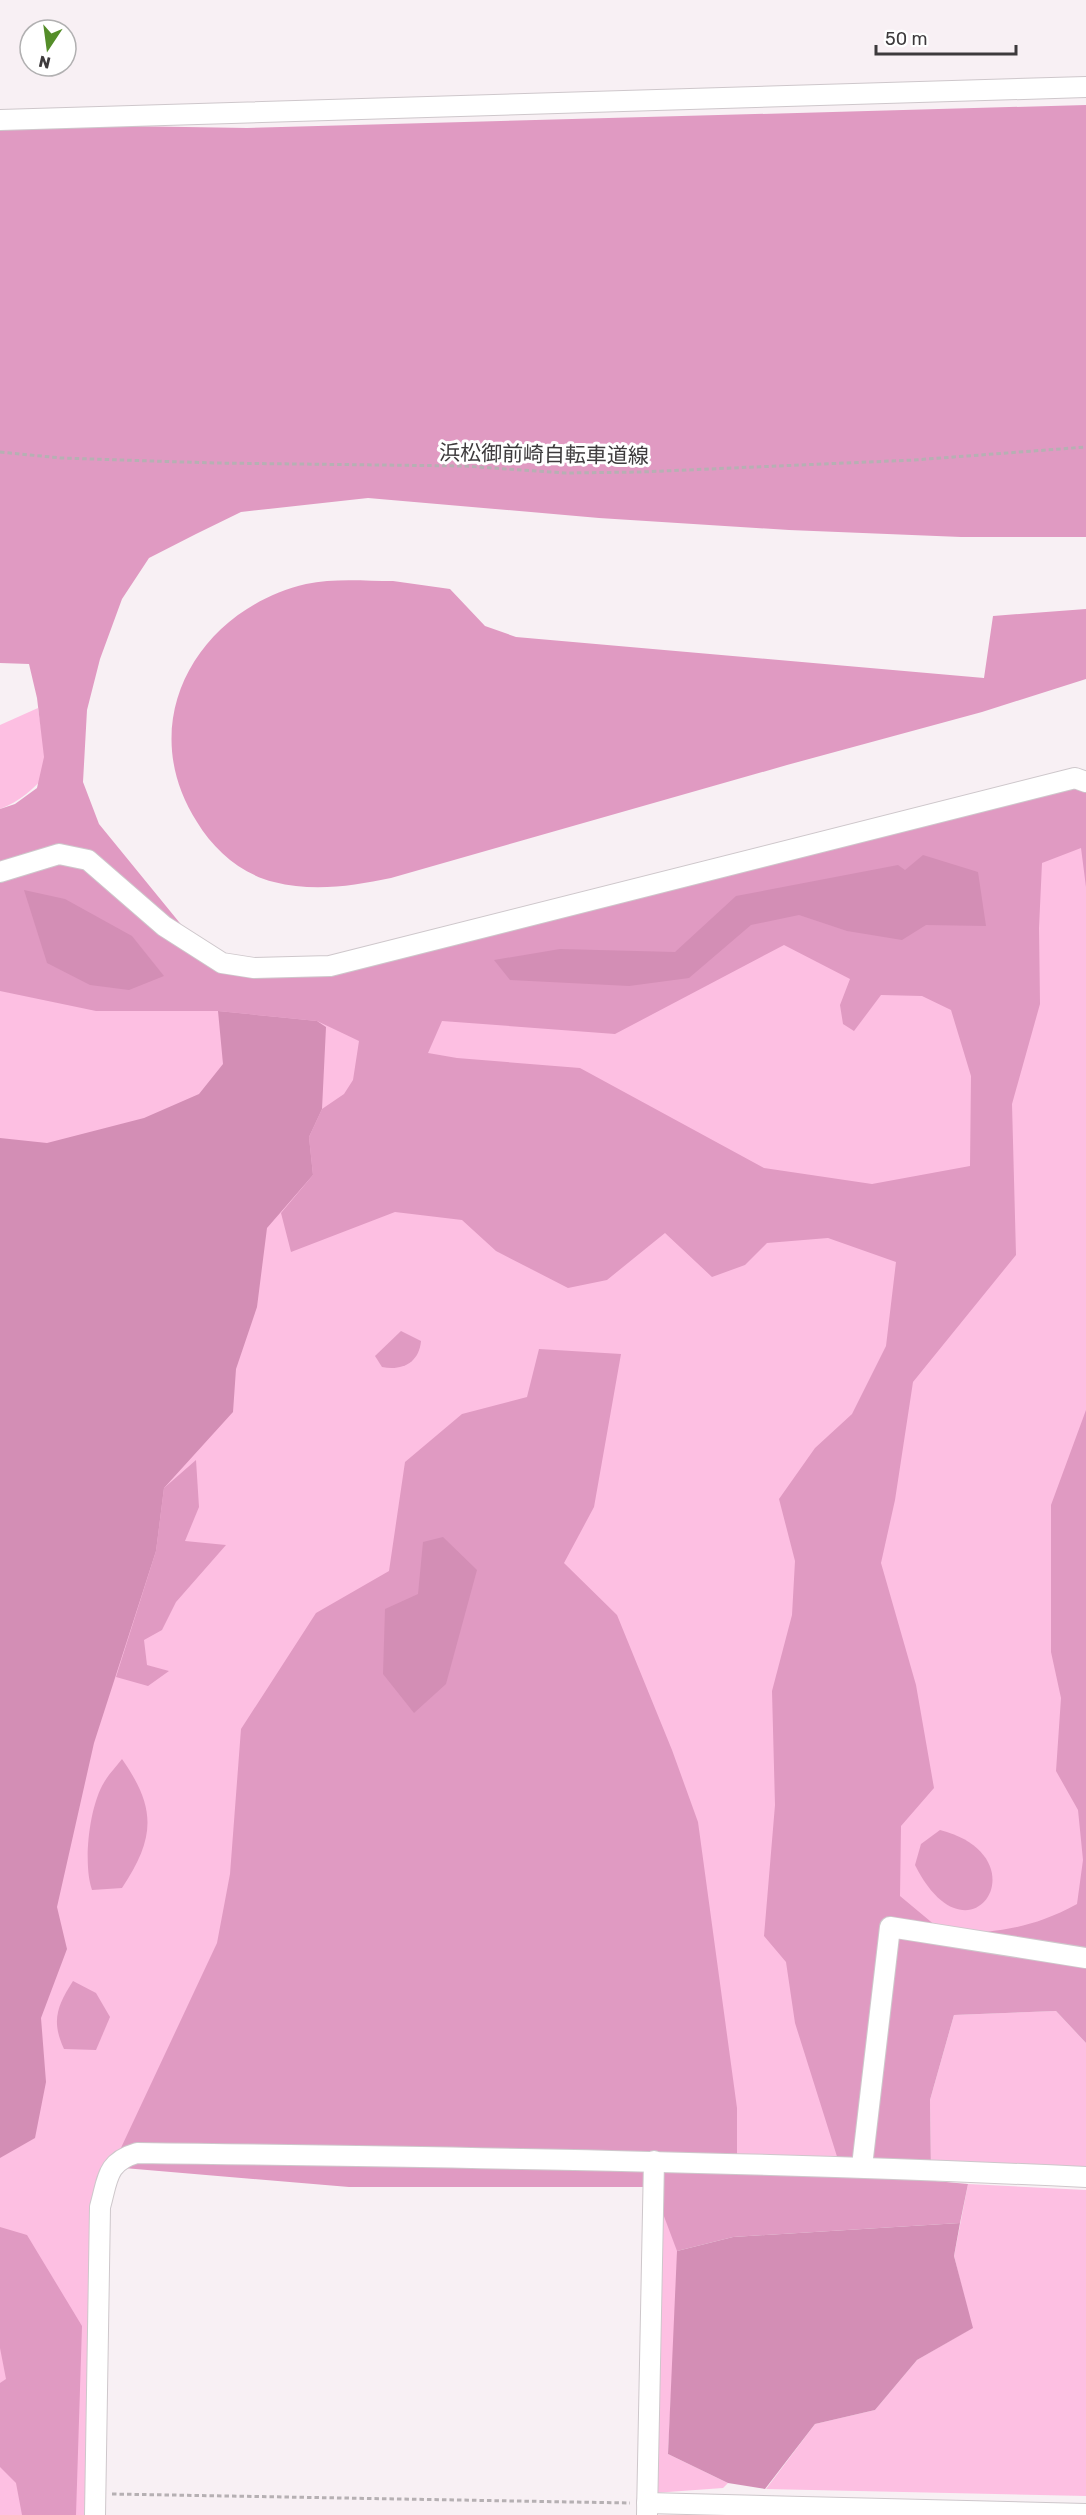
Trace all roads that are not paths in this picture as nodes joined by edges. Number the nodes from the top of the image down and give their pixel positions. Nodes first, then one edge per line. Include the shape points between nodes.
1 (1086, 87) edge
2 (0, 120) edge
3 (1086, 782) edge
4 (0, 872) edge
5 (1086, 1958) edge
6 (654, 2161) junction
7 (862, 2166) junction
8 (1086, 2177) edge
9 (647, 2509) edge
10 (1086, 2514) edge
11 (95, 2515) edge

1 - 2 street
3 - 4 street via 1075,778 330,966 254,969 222,963 164,926 88,860 59,854
5 - 7 street via 890,1927
6 - 7 street
6 - 9 street
6 - 11 street via 137,2153 120,2158 112,2167 100,2207
7 - 8 street
9 - 10 street

